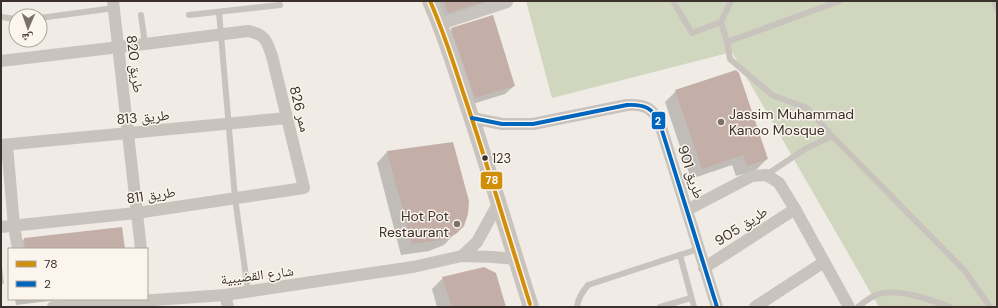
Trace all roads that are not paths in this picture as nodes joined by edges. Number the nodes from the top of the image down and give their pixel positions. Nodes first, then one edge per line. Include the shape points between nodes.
1 (430, 1) edge
2 (673, 1) edge
3 (731, 1) edge
4 (840, 1) edge
5 (994, 1) edge
6 (507, 2) dead end
7 (113, 4) edge
8 (280, 5) dead end
9 (997, 9) edge
10 (219, 12) junction
11 (141, 15) dead end
12 (188, 15) dead end
13 (48, 16) edge
14 (721, 22) junction
15 (440, 24) junction
16 (222, 34) junction
17 (727, 42) junction
18 (145, 44) junction
19 (118, 48) junction
20 (1, 61) edge
21 (287, 118) junction
22 (472, 118) junction
23 (228, 124) junction
24 (129, 134) junction
25 (832, 136) junction
26 (4, 145) edge
27 (766, 175) junction
28 (304, 188) joint
29 (235, 198) junction
30 (498, 204) junction
31 (794, 209) junction
32 (687, 210) junction
33 (136, 213) junction
34 (14, 226) junction
35 (1, 227) edge
36 (18, 248) edge
37 (141, 248) edge
38 (698, 249) junction
39 (680, 255) junction
40 (462, 256) junction
41 (516, 259) junction
42 (824, 262) junction
43 (704, 268) junction
44 (248, 292) junction
45 (224, 295) junction
46 (148, 298) edge
47 (691, 298) junction
48 (126, 300) edge
49 (53, 307) edge
50 (228, 307) edge
51 (532, 307) edge
52 (578, 307) edge
53 (660, 307) edge
54 (694, 307) edge
55 (717, 307) edge
56 (755, 307) edge
57 (849, 307) edge
58 (858, 307) edge
59 (950, 307) edge
60 (990, 307) edge

1 - 15 street
2 - 14 lane via 692,32
3 - 14 lane
4 - 17 lane
5 - 9 lane
6 - 15 street
7 - 13 lane
7 - 19 street, طريق 820
8 - 10 lane
10 - 12 lane
10 - 16 lane
11 - 18 lane
14 - 17 lane
15 - 22 street
16 - 18 street
16 - 21 street, ممر 826 via 248,31 264,38 272,56
16 - 23 lane
17 - 25 lane via 730,59 741,69 772,95 807,108
18 - 19 street
19 - 20 street
19 - 24 street, طريق 820
21 - 23 street, طريق 813
21 - 28 street, ممر 826
22 - 30 street
22 - 32 street, طريق 901 via 502,124 533,124 627,105 644,106 651,110 660,124
23 - 24 street, طريق 813
23 - 29 lane
24 - 26 street, طريق 813
24 - 33 street, طريق 820
25 - 27 lane via 805,149
25 - 60 lane via 965,270
26 - 34 street
27 - 31 street via 779,183
27 - 32 street, طريق 901 via 752,176
28 - 29 street, طريق 811
29 - 33 street, طريق 811
29 - 44 lane
30 - 40 street via 477,242
30 - 41 street
31 - 42 street
31 - 43 street, طريق 905
32 - 38 street
33 - 34 street, طريق 811
33 - 37 street, طريق 820
34 - 35 street, طريق 811
34 - 36 street
38 - 39 lane
38 - 43 street
39 - 47 lane
39 - 52 lane via 588,284 578,300
40 - 41 street
40 - 44 street, شارع القضيبية via 414,268
41 - 51 street
42 - 56 street
42 - 57 street
43 - 55 street
44 - 45 street, شارع القضيبية
45 - 46 street, شارع القضيبية
45 - 50 street
47 - 53 lane
47 - 54 lane
48 - 49 street, شارع القضيبية
58 - 59 lane via 867,299 888,293 924,297

